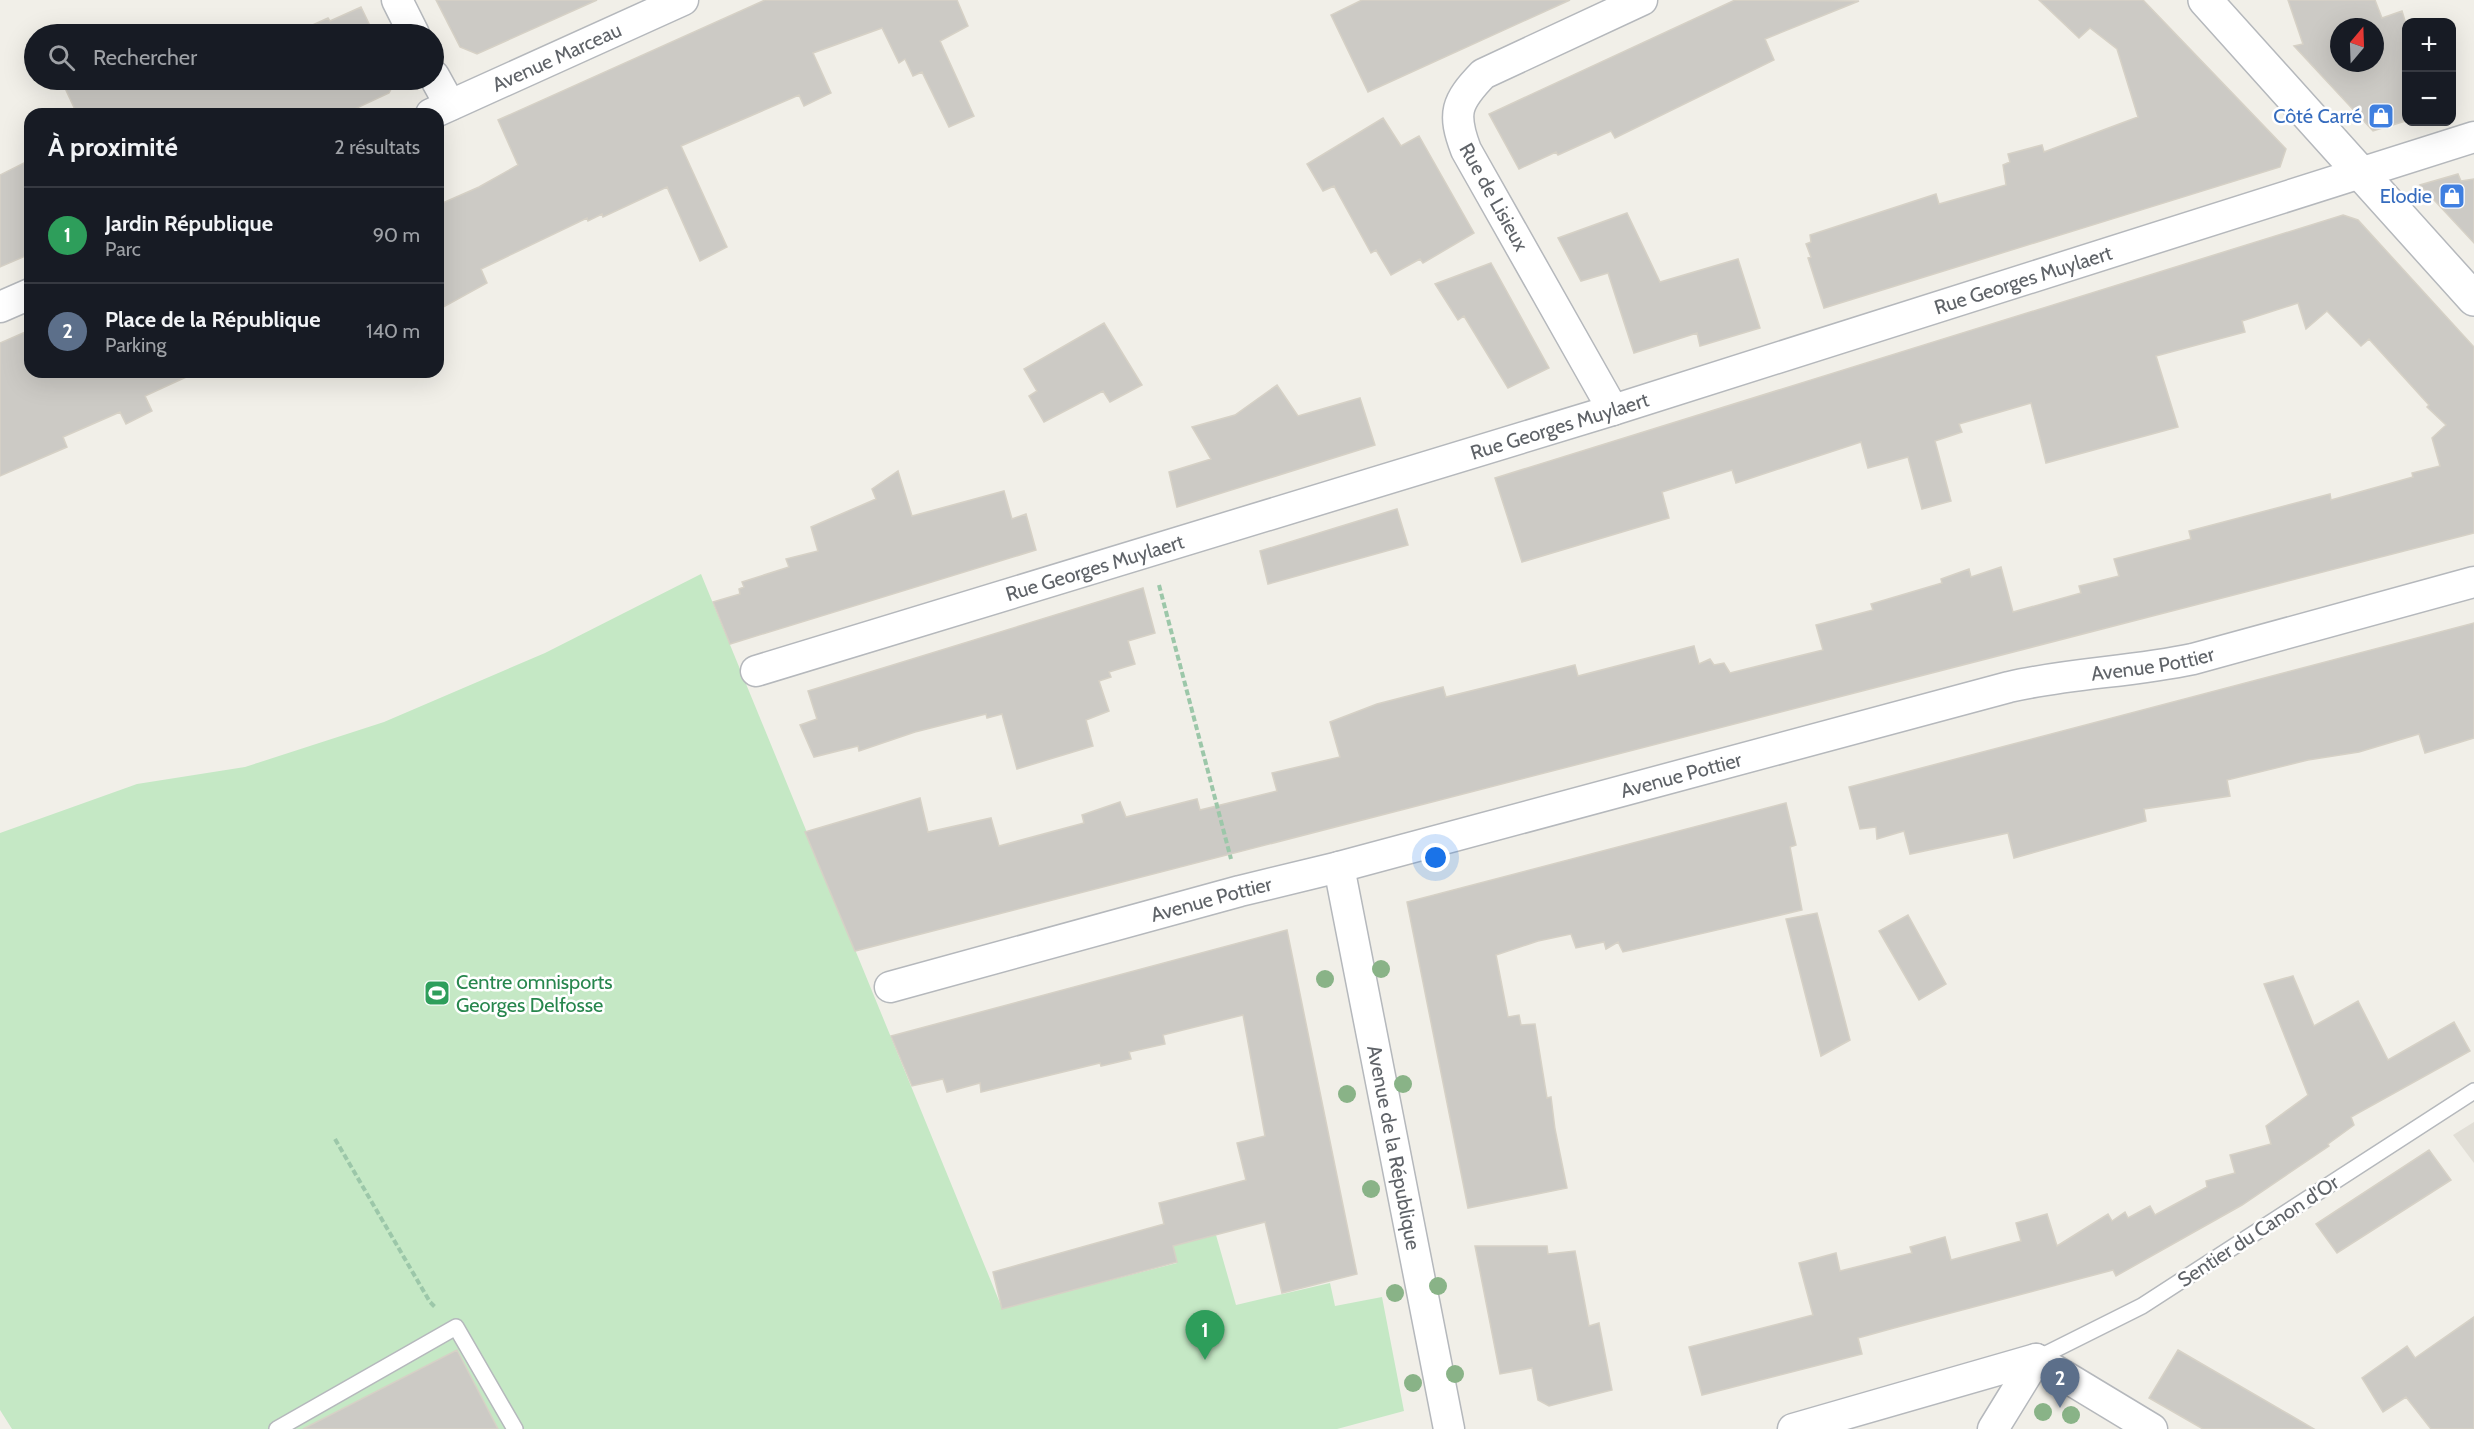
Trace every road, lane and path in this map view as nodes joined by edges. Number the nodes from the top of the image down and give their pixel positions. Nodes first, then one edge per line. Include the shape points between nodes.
1 (397, 0) edge
2 (683, 0) edge
3 (1642, 0) edge
4 (2205, 0) edge
5 (409, 24) edge
6 (436, 90) edge
7 (440, 108) edge
8 (444, 108) edge
9 (2474, 137) edge
10 (2361, 174) junction
11 (24, 297) edge
12 (2474, 299) edge
13 (0, 307) edge
14 (1613, 410) junction
15 (1150, 552) junction
16 (2474, 582) edge
17 (756, 671) dead end
18 (1339, 867) junction
19 (1240, 891) junction
20 (890, 987) dead end
21 (2474, 1091) edge
22 (335, 1139) dead end
23 (456, 1327) junction
24 (2036, 1359) junction
25 (277, 1429) edge
26 (515, 1429) edge
27 (1449, 1429) edge
28 (1793, 1429) edge
29 (1993, 1429) edge
30 (2152, 1429) edge

1 - 5 street
2 - 8 street, Avenue Marceau
3 - 14 street, Rue de Lisieux via 1483,74 1465,92 1458,110 1458,130 1466,150
4 - 10 street
6 - 7 street
9 - 10 street, Rue Georges Muylaert
10 - 12 street
10 - 14 street, Rue Georges Muylaert
11 - 13 street
14 - 15 street, Rue Georges Muylaert
15 - 17 street, Rue Georges Muylaert
15 - 19 path
16 - 18 street, Avenue Pottier via 2193,659 2151,668 2048,678 2009,687
18 - 19 street, Avenue Pottier
18 - 27 street, Avenue de la République
19 - 20 street, Avenue Pottier
21 - 24 lane, Sentier du Canon d'Or via 2142,1306
22 - 23 path via 430,1302
23 - 25 lane
23 - 26 lane
24 - 28 street
24 - 29 street
24 - 30 street

